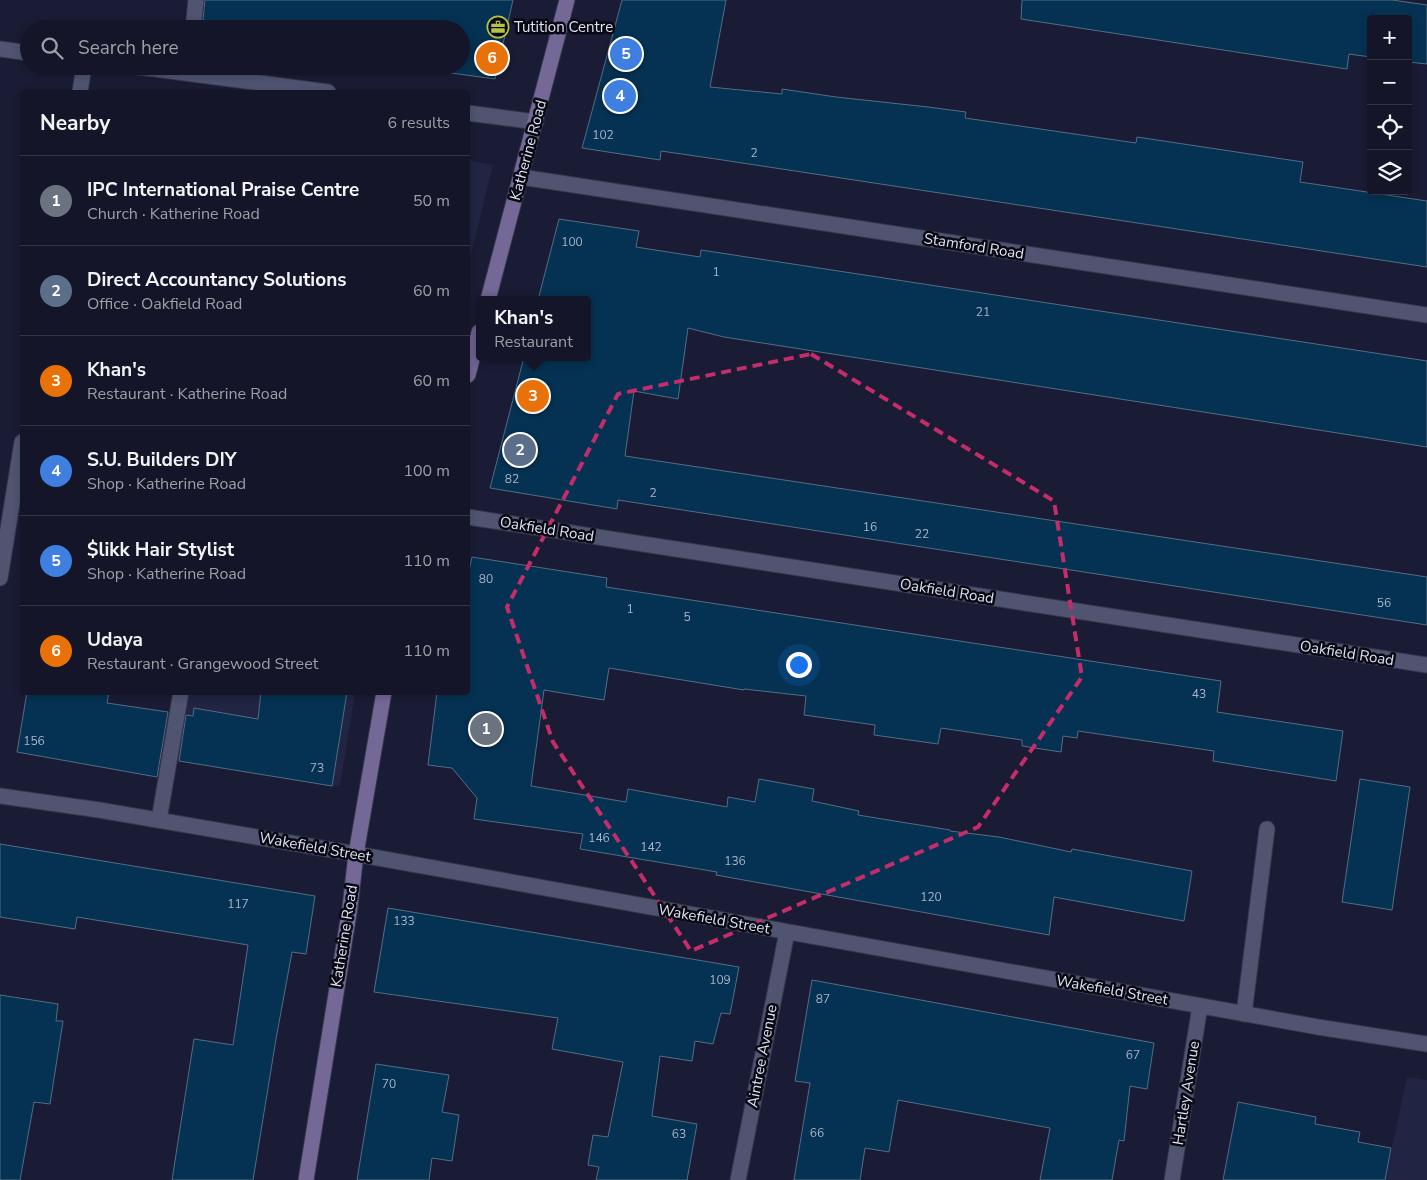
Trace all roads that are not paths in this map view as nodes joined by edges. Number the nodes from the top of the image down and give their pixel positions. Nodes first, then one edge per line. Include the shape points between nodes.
1 (196, 0) edge
2 (567, 0) edge
3 (194, 20) edge
4 (0, 49) edge
5 (20, 51) edge
6 (83, 75) edge
7 (220, 75) edge
8 (80, 90) edge
9 (315, 90) edge
10 (470, 113) edge
11 (536, 122) junction
12 (521, 177) junction
13 (489, 296) edge
14 (1427, 315) edge
15 (476, 344) edge
16 (470, 367) edge
17 (20, 454) edge
18 (470, 516) edge
19 (0, 578) edge
20 (1427, 665) edge
21 (180, 695) edge
22 (383, 695) edge
23 (0, 796) edge
24 (159, 820) junction
25 (1267, 829) dead end
26 (356, 854) junction
27 (786, 932) junction
28 (1200, 1006) junction
29 (1244, 1014) junction
30 (1427, 1044) edge
31 (306, 1180) edge
32 (738, 1180) edge
33 (1172, 1180) edge

1 - 3 street
2 - 11 main road, Katherine Road
4 - 5 street
6 - 8 street
7 - 9 street
10 - 11 street
11 - 12 main road, Katherine Road
12 - 13 main road, Katherine Road
12 - 14 street, Stamford Road
15 - 16 main road
17 - 19 street
18 - 20 street, Oakfield Road
21 - 24 street
22 - 26 main road, Katherine Road
23 - 24 street, Wakefield Street
24 - 26 street, Wakefield Street
25 - 29 street
26 - 27 street, Wakefield Street
26 - 31 main road, Katherine Road
27 - 28 street, Wakefield Street
27 - 32 street, Aintree Avenue
28 - 29 street, Wakefield Street
28 - 33 street, Hartley Avenue
29 - 30 street, Wakefield Street

